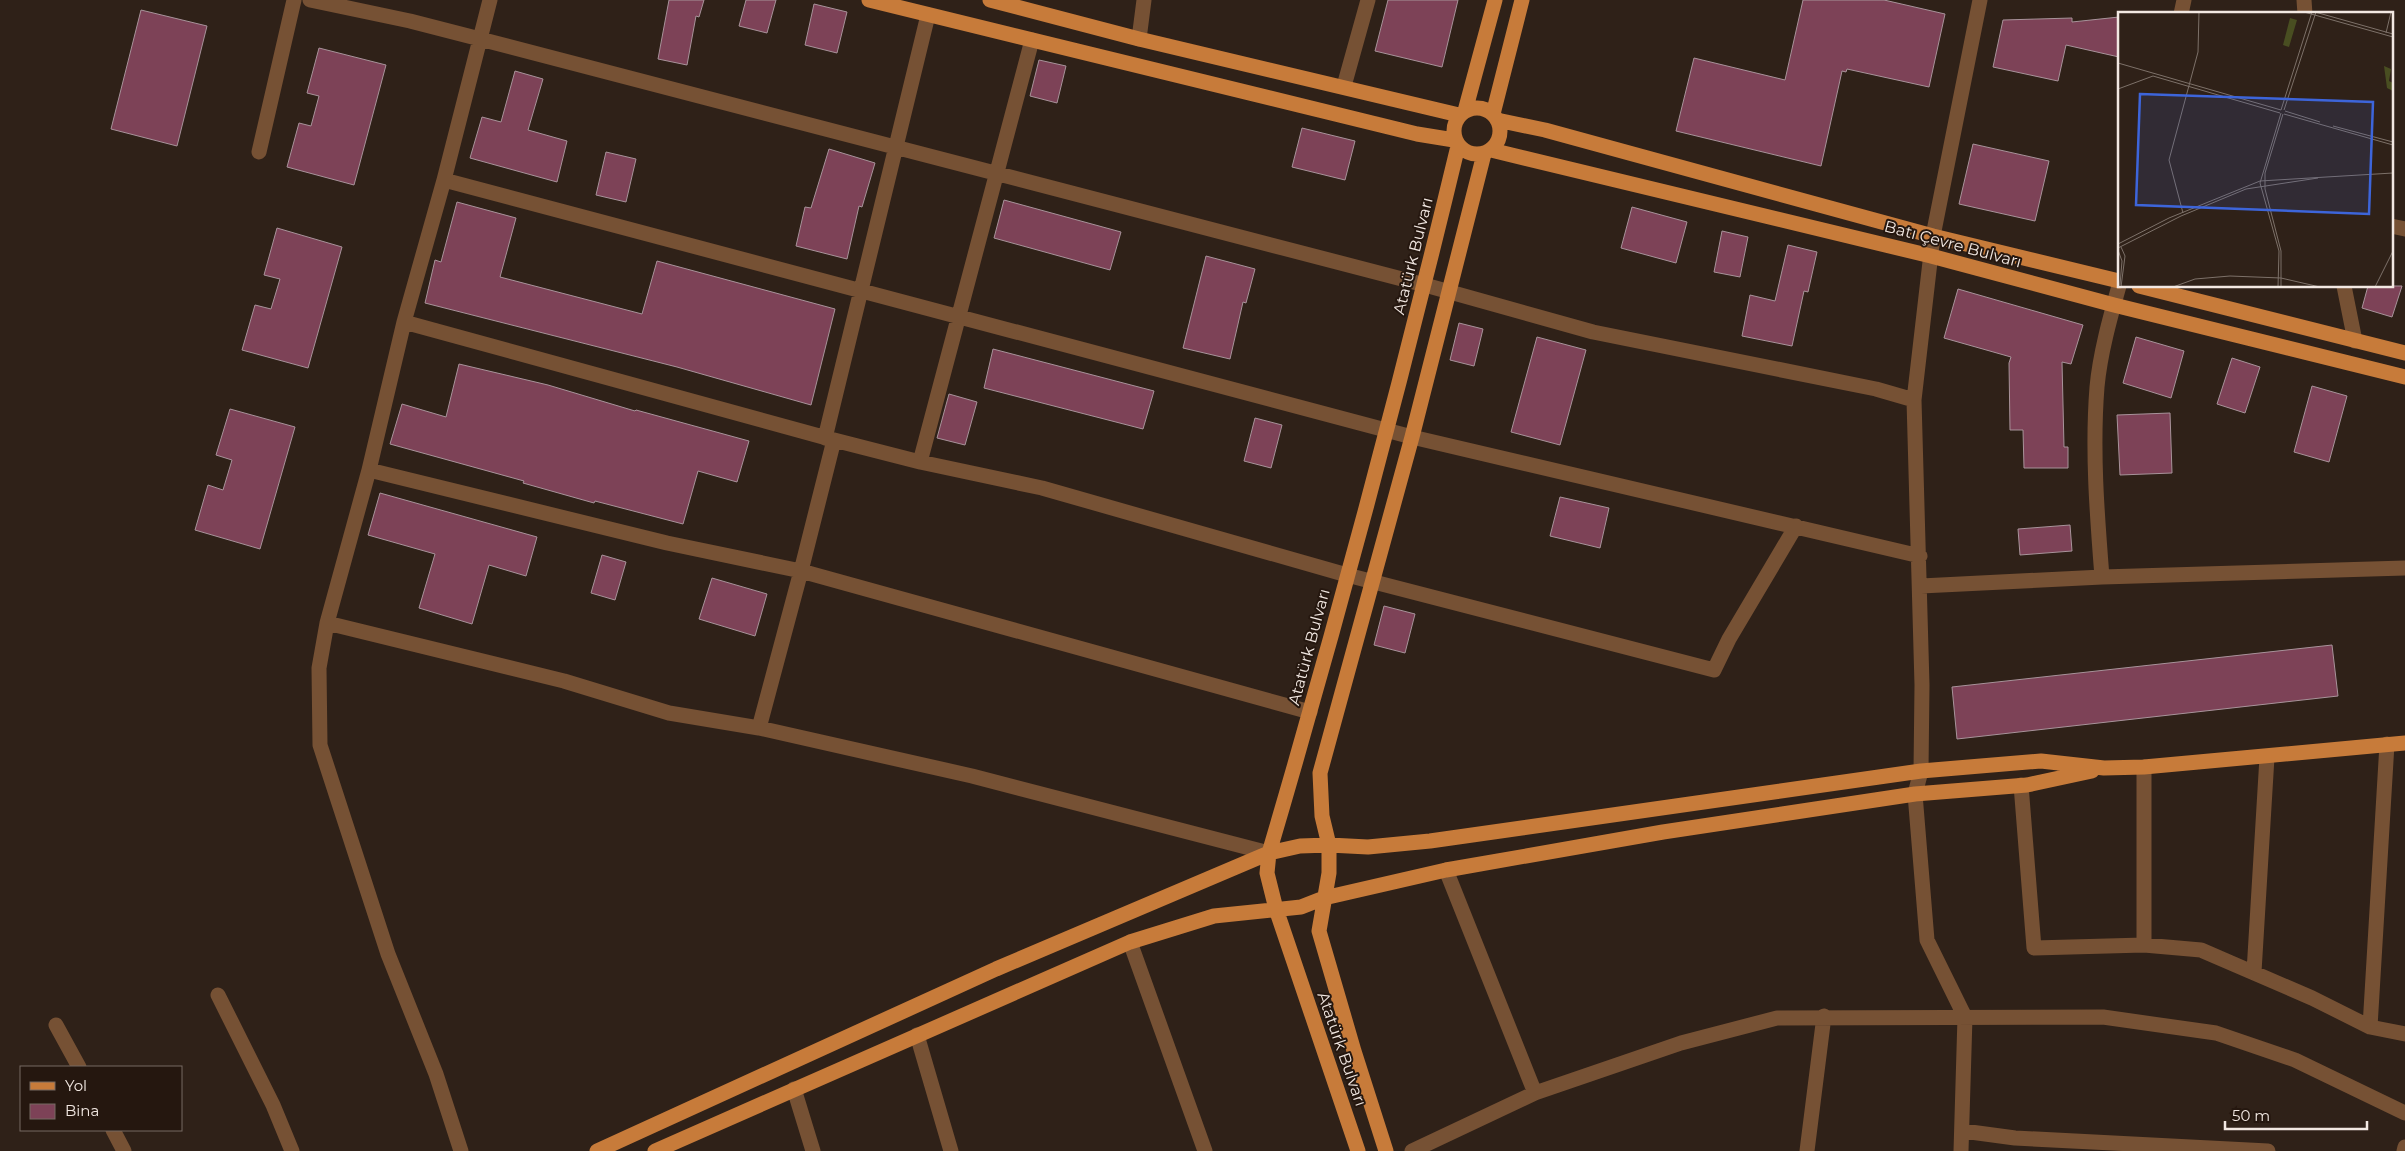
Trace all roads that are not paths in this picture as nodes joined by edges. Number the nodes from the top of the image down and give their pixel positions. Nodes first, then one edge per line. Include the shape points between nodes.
1 (294, 0) edge
2 (310, 0) edge
3 (490, 0) edge
4 (870, 0) edge
5 (990, 0) edge
6 (1144, 0) edge
7 (1368, 0) edge
8 (1495, 0) edge
9 (1522, 0) edge
10 (1980, 0) edge
11 (928, 15) junction
12 (480, 39) junction
13 (1139, 39) junction
14 (1032, 40) junction
15 (1344, 86) junction
16 (1462, 113) junction
17 (1495, 117) junction
18 (1456, 143) junction
19 (896, 147) junction
20 (259, 152) dead end
21 (1487, 152) junction
22 (998, 174) junction
23 (444, 180) junction
24 (2392, 226) edge
25 (2405, 230) edge
26 (1933, 236) junction
27 (1931, 256) junction
28 (2118, 281) edge
29 (1425, 285) junction
30 (2118, 288) edge
31 (2147, 288) edge
32 (2344, 288) edge
33 (861, 291) junction
34 (1450, 292) junction
35 (2114, 305) junction
36 (958, 317) junction
37 (404, 322) junction
38 (2355, 341) junction
39 (2405, 353) edge
40 (2405, 377) edge
41 (1914, 400) junction
42 (1386, 430) junction
43 (1412, 437) junction
44 (830, 439) junction
45 (920, 462) junction
46 (369, 470) junction
47 (1796, 526) junction
48 (1920, 556) junction
49 (2405, 568) edge
50 (801, 571) junction
51 (1347, 575) junction
52 (2102, 577) junction
53 (1373, 581) junction
54 (1921, 586) junction
55 (326, 623) junction
56 (1310, 712) junction
57 (758, 728) junction
58 (2405, 742) edge
59 (2388, 744) junction
60 (2267, 757) junction
61 (2144, 767) junction
62 (2104, 768) junction
63 (1921, 771) junction
64 (2021, 785) junction
65 (1916, 794) junction
66 (1329, 845) junction
67 (1269, 853) junction
68 (1446, 870) junction
69 (1324, 898) junction
70 (1276, 909) junction
71 (1130, 942) junction
72 (2144, 945) junction
73 (2254, 972) junction
74 (218, 996) dead end
75 (1824, 1016) junction
76 (1965, 1017) junction
77 (56, 1025) dead end
78 (2370, 1027) junction
79 (2405, 1034) edge
80 (917, 1035) junction
81 (78, 1066) edge
82 (794, 1089) junction
83 (1535, 1092) junction
84 (2405, 1113) edge
85 (113, 1131) edge
86 (1962, 1131) junction
87 (2405, 1147) edge
88 (662, 1150) edge
89 (2195, 1150) edge
90 (124, 1151) edge
91 (292, 1151) edge
92 (461, 1151) edge
93 (597, 1151) edge
94 (813, 1151) edge
95 (951, 1151) edge
96 (1205, 1151) edge
97 (1358, 1151) edge
98 (1386, 1151) edge
99 (1412, 1151) edge
100 (1807, 1151) edge
101 (1962, 1151) edge
102 (2268, 1151) edge
103 (2404, 1151) edge

1 - 20 street
2 - 12 street
3 - 12 street
4 - 11 main road
5 - 13 main road
6 - 13 street
7 - 15 street
8 - 16 main road
9 - 17 main road
10 - 26 street
11 - 14 main road
11 - 19 street
12 - 19 street
12 - 23 street
13 - 15 main road
14 - 18 main road
14 - 22 street
15 - 16 main road
16 - 17 main road via 1479,108
16 - 18 main road via 1453,127
17 - 21 main road via 1500,133 1496,146
17 - 26 main road, Batı Çevre Bulvarı
18 - 21 main road via 1470,154
18 - 29 main road, Atatürk Bulvarı
19 - 22 street
19 - 33 street
21 - 27 main road, Batı Çevre Bulvarı
21 - 34 main road, Atatürk Bulvarı
22 - 29 street
22 - 36 street
23 - 33 street
23 - 37 street
24 - 25 street
26 - 27 street
26 - 28 main road, Batı Çevre Bulvarı
27 - 35 main road, Batı Çevre Bulvarı
27 - 41 street
29 - 34 street
29 - 42 main road, Atatürk Bulvarı
30 - 35 street
31 - 38 main road
32 - 38 street
33 - 36 street
33 - 44 street
34 - 41 street via 1593,332 1876,389
34 - 43 main road, Atatürk Bulvarı
35 - 40 main road, Batı Çevre Bulvarı
35 - 52 street via 2098,384 2095,424 2095,485
36 - 42 street
36 - 45 street
37 - 44 street
37 - 46 street
38 - 39 main road
41 - 48 street
42 - 43 street
42 - 51 main road, Atatürk Bulvarı
43 - 47 street
43 - 53 main road, Atatürk Bulvarı
44 - 45 street
44 - 50 street
45 - 51 street via 1042,488
46 - 50 street via 667,543
46 - 55 street
47 - 48 street
47 - 53 street via 1714,670
48 - 54 street
49 - 52 street
50 - 56 street
50 - 57 street
51 - 53 street
51 - 56 main road, Atatürk Bulvarı
52 - 54 street
53 - 66 main road, Atatürk Bulvarı via 1320,772 1322,816
54 - 63 street
55 - 57 street via 564,681 669,713
55 - 92 street via 319,668 320,745 388,954 436,1074
56 - 67 main road, Atatürk Bulvarı
57 - 67 street via 972,776
58 - 59 main road
59 - 60 main road
59 - 78 street
60 - 61 main road
60 - 73 street
61 - 62 main road
61 - 72 street
62 - 63 main road via 2041,761
62 - 64 main road
63 - 65 street
63 - 66 main road via 1430,841 1368,847
64 - 65 main road
64 - 72 street via 2034,948
65 - 68 main road via 1663,832
65 - 76 street via 1927,940
66 - 67 main road via 1300,846
66 - 69 main road, Atatürk Bulvarı
67 - 70 main road, Atatürk Bulvarı via 1267,873
67 - 93 main road via 996,969
68 - 69 main road
68 - 83 street
69 - 70 main road via 1301,907
69 - 98 main road, Atatürk Bulvarı via 1319,931
70 - 71 main road via 1214,916
70 - 97 main road, Atatürk Bulvarı
71 - 80 main road
71 - 96 street
72 - 73 street via 2201,950
73 - 78 street
74 - 91 street via 273,1105
75 - 76 street
75 - 83 street via 1777,1018 1681,1043
75 - 100 street
76 - 84 street via 2103,1017 2216,1033 2294,1060
76 - 86 street
77 - 81 street
78 - 79 street
80 - 82 main road
80 - 95 street
82 - 88 main road
82 - 94 street
83 - 99 street
85 - 90 street
86 - 89 street via 2015,1138
86 - 101 street
87 - 103 street
89 - 102 street

